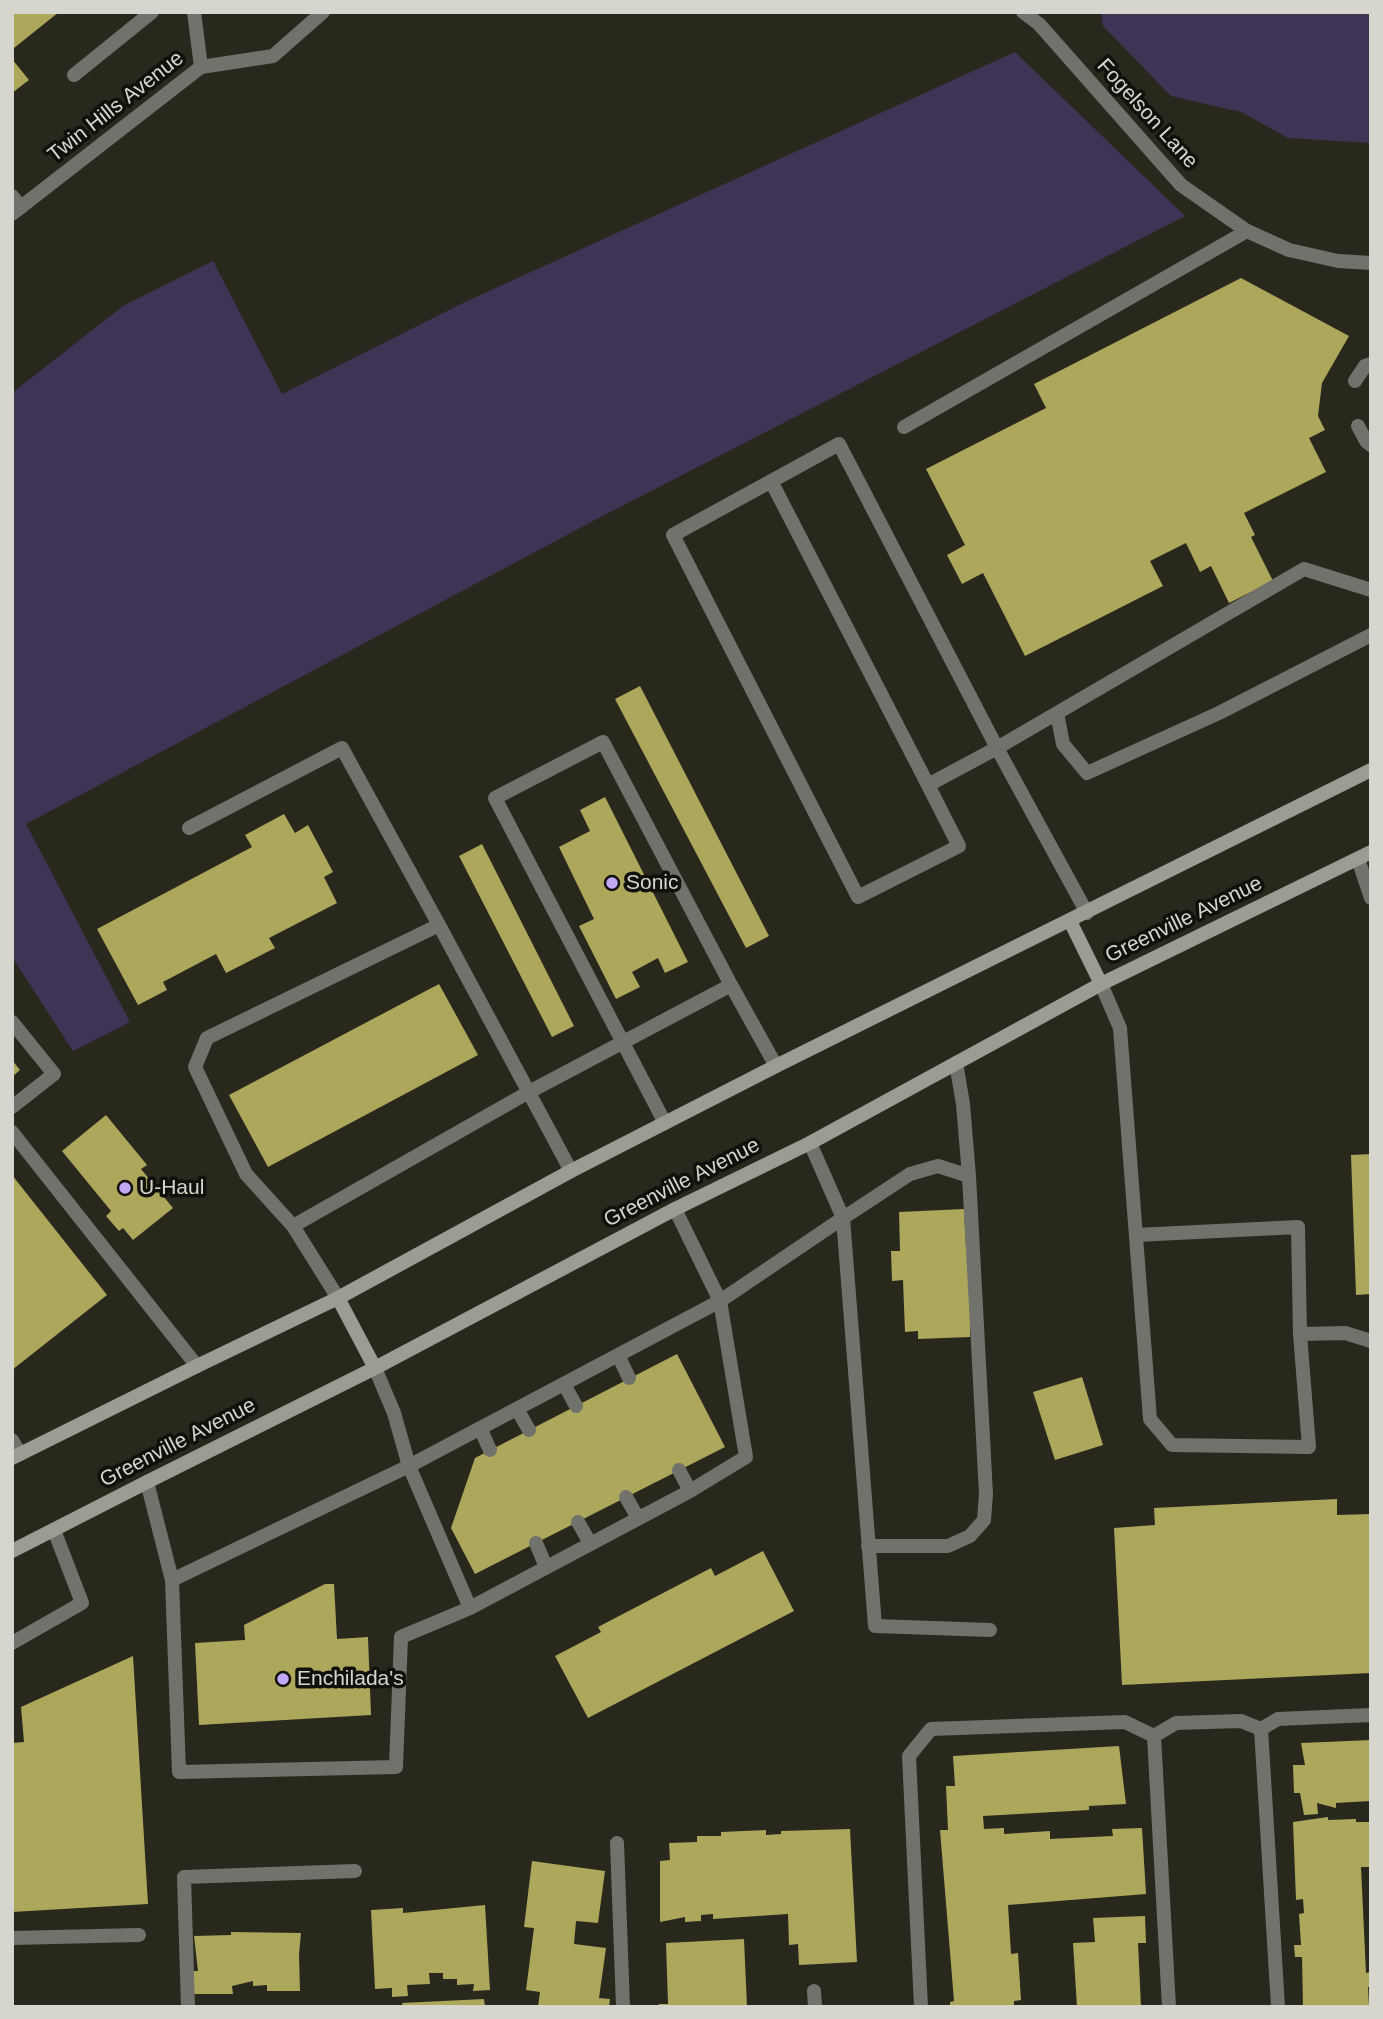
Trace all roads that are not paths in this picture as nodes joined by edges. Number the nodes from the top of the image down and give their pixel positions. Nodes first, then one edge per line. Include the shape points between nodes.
1 (152, 12) edge
2 (194, 12) edge
3 (323, 12) edge
4 (1023, 12) edge
5 (1042, 18) edge
6 (201, 67) junction
7 (74, 75) dead end
8 (15, 206) edge
9 (1247, 231) junction
10 (1371, 262) edge
11 (1371, 364) edge
12 (1355, 381) dead end
13 (1358, 426) dead end
14 (904, 427) dead end
15 (1371, 445) edge
16 (771, 481) junction
17 (1371, 590) edge
18 (1371, 635) edge
19 (1057, 713) junction
20 (997, 748) junction
21 (1371, 771) edge
22 (928, 785) junction
23 (190, 828) dead end
24 (1364, 855) edge
25 (1371, 898) edge
26 (1087, 913) junction
27 (1070, 921) junction
28 (439, 925) junction
29 (1101, 984) junction
30 (731, 985) junction
31 (12, 1022) edge
32 (622, 1041) junction
33 (956, 1063) junction
34 (776, 1066) junction
35 (529, 1091) junction
36 (12, 1107) edge
37 (665, 1123) junction
38 (12, 1132) edge
39 (810, 1143) junction
40 (571, 1171) junction
41 (969, 1176) junction
42 (675, 1209) junction
43 (843, 1218) junction
44 (293, 1226) junction
45 (1136, 1235) junction
46 (338, 1298) junction
47 (720, 1301) junction
48 (1300, 1334) junction
49 (1371, 1341) edge
50 (618, 1355) junction
51 (197, 1366) junction
52 (374, 1368) junction
53 (629, 1378) dead end
54 (564, 1384) junction
55 (576, 1406) dead end
56 (517, 1409) junction
57 (480, 1428) junction
58 (529, 1430) dead end
59 (12, 1440) edge
60 (490, 1450) dead end
61 (16, 1456) edge
62 (409, 1465) junction
63 (679, 1470) dead end
64 (147, 1482) junction
65 (690, 1492) junction
66 (626, 1497) dead end
67 (638, 1518) junction
68 (578, 1522) dead end
69 (54, 1530) junction
70 (536, 1543) dead end
71 (590, 1544) junction
72 (869, 1546) junction
73 (12, 1552) edge
74 (546, 1567) junction
75 (172, 1580) junction
76 (470, 1608) junction
77 (990, 1630) dead end
78 (12, 1643) edge
79 (1371, 1715) edge
80 (1261, 1730) junction
81 (1154, 1736) junction
82 (617, 1843) dead end
83 (355, 1871) dead end
84 (139, 1935) dead end
85 (12, 1938) edge
86 (814, 1991) dead end
87 (188, 2007) edge
88 (623, 2007) edge
89 (815, 2007) edge
90 (921, 2007) edge
91 (1169, 2007) edge
92 (1278, 2007) edge

1 - 7 street
2 - 6 street
3 - 6 street, Twin Hills Avenue via 273,56
4 - 5 street, Fogelson Lane
5 - 9 street, Fogelson Lane via 1181,186
6 - 8 street, Twin Hills Avenue
9 - 10 street, Fogelson Lane via 1289,250 1338,261
9 - 14 street
11 - 12 street
13 - 15 street
16 - 20 street via 839,444
16 - 22 street
16 - 22 street via 673,535 858,897 959,846
17 - 19 street via 1304,569
18 - 19 street via 1219,713 1087,773 1063,744
19 - 20 street
20 - 22 street
20 - 26 street
21 - 26 main road
23 - 28 street via 342,748
24 - 25 street
24 - 29 main road, Greenville Avenue
26 - 27 main road
27 - 29 main road
27 - 34 main road
28 - 35 street
28 - 44 street via 208,1038 195,1067 246,1174
29 - 33 main road, Greenville Avenue
29 - 45 street via 1120,1028
30 - 32 street
30 - 32 street via 603,742 495,798
30 - 34 street
31 - 36 street via 54,1074
32 - 35 street
32 - 37 street
33 - 39 main road, Greenville Avenue
33 - 41 street
34 - 37 main road
35 - 40 street
35 - 44 street
37 - 40 main road
38 - 51 street
39 - 42 main road, Greenville Avenue
39 - 43 street
40 - 46 main road
41 - 43 street via 938,1166 909,1174
41 - 72 street via 984,1520 970,1536 948,1546
42 - 47 street
42 - 52 main road, Greenville Avenue
43 - 47 street
43 - 72 street
44 - 46 street
45 - 48 street via 1298,1227
45 - 48 street via 1150,1419 1172,1445 1309,1447
46 - 51 main road
46 - 52 main road
47 - 50 street
47 - 65 street via 746,1457
48 - 49 street via 1345,1333
50 - 53 street
50 - 54 street
51 - 61 main road
52 - 62 street via 394,1413
52 - 64 main road, Greenville Avenue
54 - 55 street
54 - 56 street
56 - 57 street
56 - 58 street
57 - 60 street
57 - 62 street
59 - 61 street
62 - 75 street
62 - 76 street
63 - 65 street
64 - 69 main road, Greenville Avenue
64 - 75 street
65 - 67 street
66 - 67 street
67 - 71 street
68 - 71 street
69 - 73 main road, Greenville Avenue
69 - 78 street via 82,1603
70 - 74 street
71 - 74 street
72 - 77 street via 875,1626
74 - 76 street
75 - 76 street via 179,1772 396,1767 401,1637
79 - 80 street via 1278,1719
80 - 81 street via 1241,1721 1176,1723
80 - 92 street
81 - 90 street via 1125,1722 931,1729 909,1756
81 - 91 street
82 - 88 street
83 - 87 street via 184,1877
84 - 85 street
86 - 89 street

